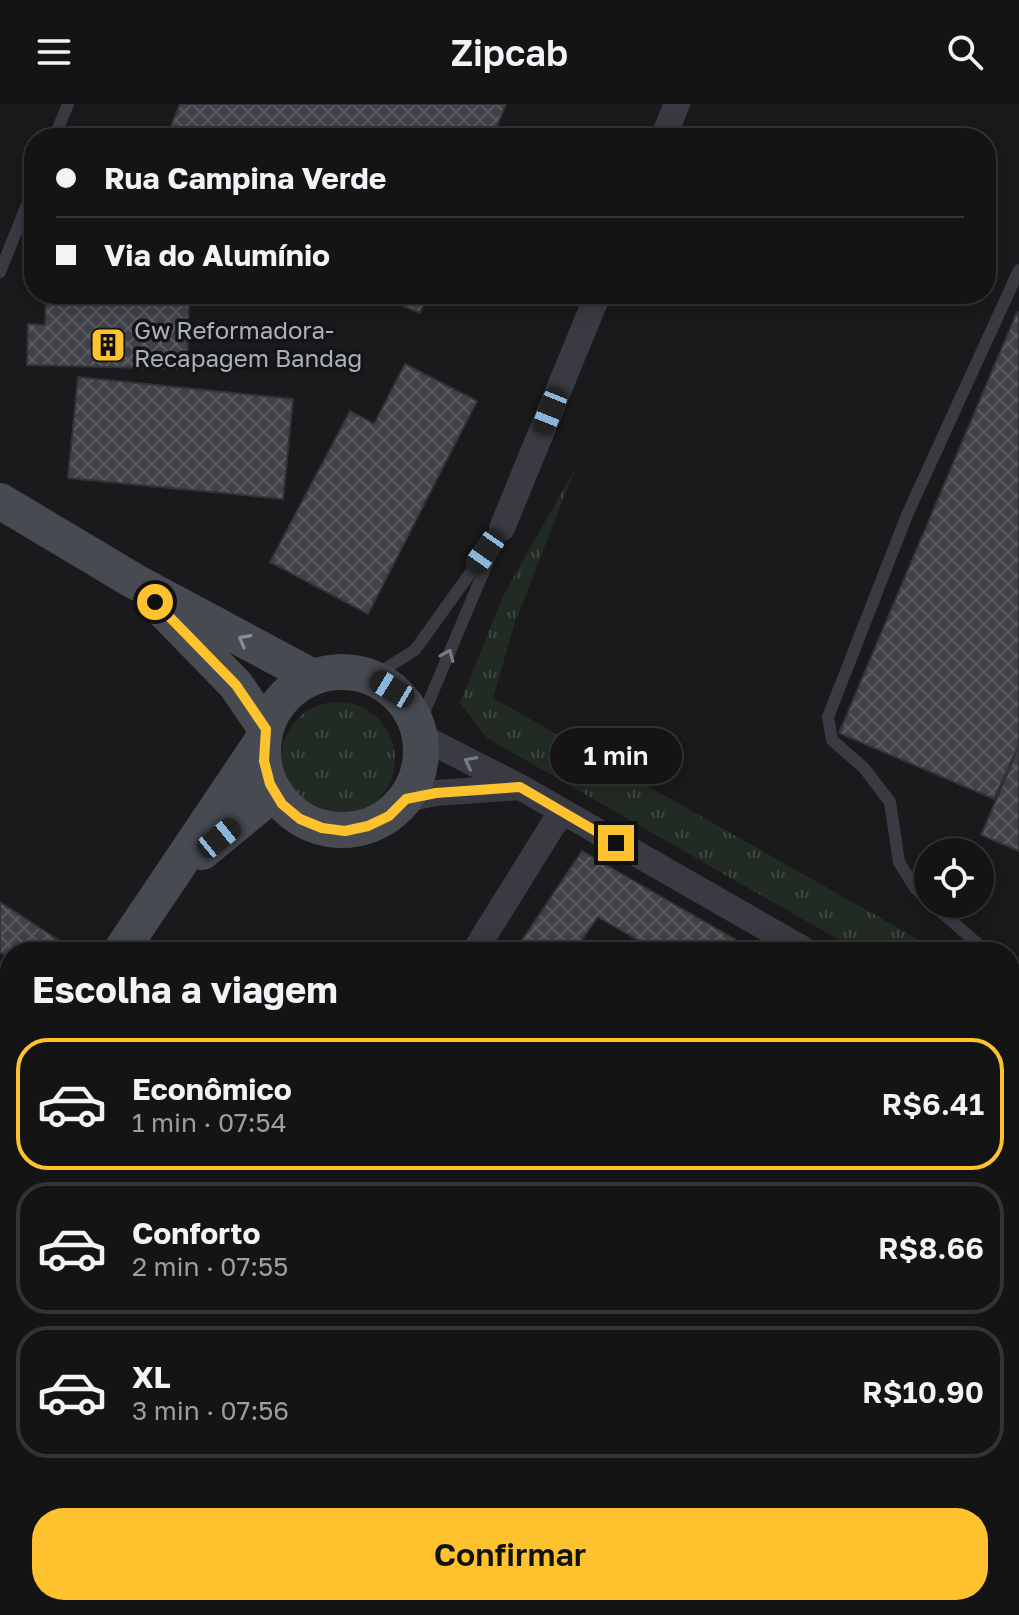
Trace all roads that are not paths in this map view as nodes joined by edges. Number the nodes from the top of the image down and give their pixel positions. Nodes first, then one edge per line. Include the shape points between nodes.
1 (68, 104) edge
2 (677, 104) edge
3 (58, 128) edge
4 (667, 128) edge
5 (24, 212) edge
6 (1019, 270) edge
7 (0, 272) edge
8 (594, 304) edge
9 (0, 501) edge
10 (502, 528) junction
11 (134, 581) junction
12 (313, 677) junction
13 (372, 677) junction
14 (419, 732) junction
15 (265, 734) junction
16 (520, 787) junction
17 (275, 792) junction
18 (406, 799) junction
19 (561, 812) junction
20 (914, 886) edge
21 (150, 909) junction
22 (948, 918) edge
23 (127, 942) edge
24 (480, 942) edge
25 (790, 942) edge
26 (976, 942) edge

1 - 3 lane
2 - 4 street
5 - 7 lane
6 - 20 lane via 907,515 828,717 832,740 864,768 890,802 899,862
8 - 10 street
9 - 11 main road
10 - 13 lane via 415,650
14 -> 10 lane
12 -> 11 main road
11 - 15 main road via 236,685
12 - 13 main road via 352,672
12 - 15 main road via 283,698
13 - 14 main road via 408,706
16 -> 14 street
14 - 18 main road via 421,758
15 - 17 main road via 264,761
15 - 21 main road
16 - 18 street
16 - 19 street
17 - 18 main road via 300,819 345,831 389,816
17 - 21 main road via 200,853
19 - 24 street
19 - 25 street
21 - 23 main road
22 - 26 lane

